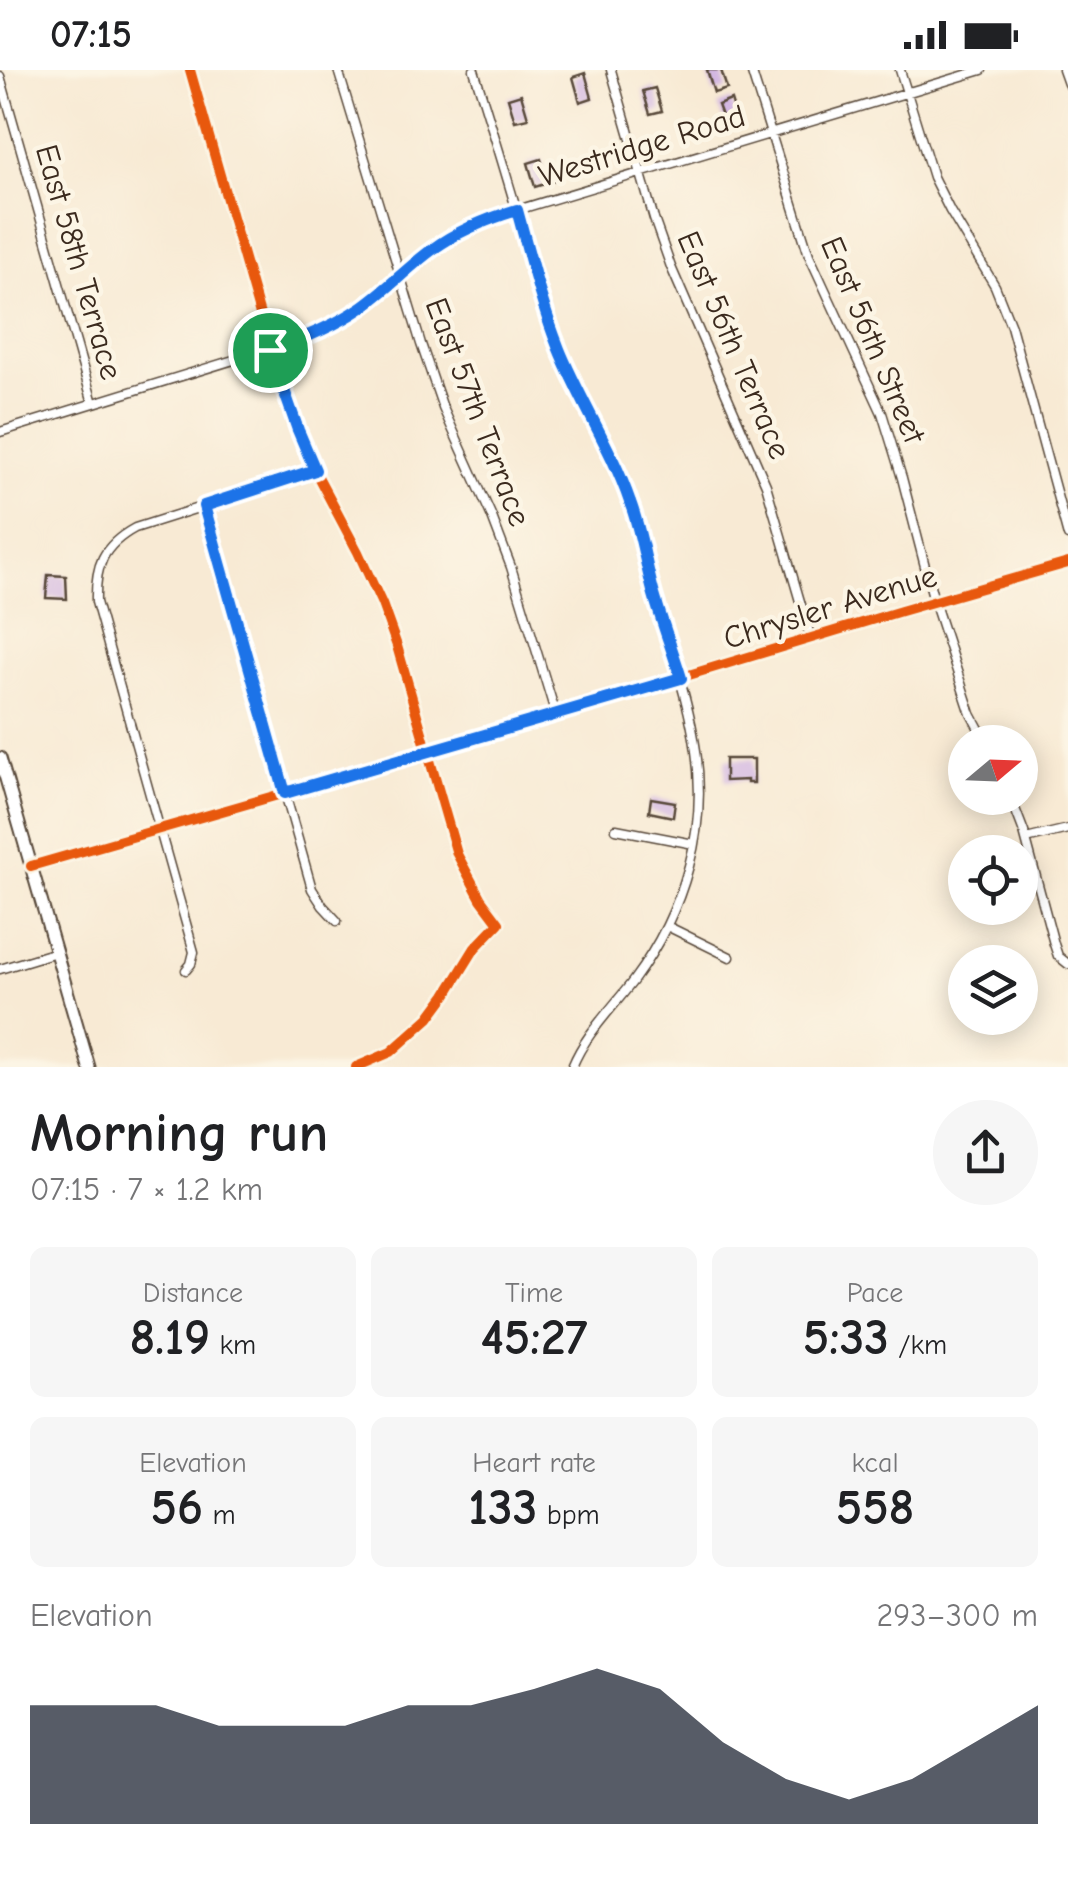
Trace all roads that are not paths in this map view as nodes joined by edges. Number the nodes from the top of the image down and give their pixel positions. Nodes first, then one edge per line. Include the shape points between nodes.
1 (190, 70) edge
2 (338, 70) edge
3 (474, 70) edge
4 (611, 70) edge
5 (751, 70) edge
6 (900, 70) edge
7 (982, 70) edge
8 (1063, 70) edge
9 (0, 76) edge
10 (1068, 84) edge
11 (906, 93) junction
12 (770, 134) junction
13 (641, 173) junction
14 (517, 210) junction
15 (400, 276) junction
16 (270, 350) junction
17 (93, 404) junction
18 (0, 432) edge
19 (315, 470) junction
20 (204, 506) junction
21 (1068, 536) edge
22 (1068, 563) edge
23 (934, 601) junction
24 (811, 639) junction
25 (681, 678) junction
26 (556, 715) junction
27 (977, 725) edge
28 (428, 752) junction
29 (0, 758) edge
30 (285, 793) junction
31 (1068, 828) edge
32 (159, 829) junction
33 (616, 829) dead end
34 (1038, 836) edge
35 (694, 844) junction
36 (31, 866) junction
37 (1038, 884) edge
38 (337, 921) dead end
39 (667, 926) junction
40 (56, 952) junction
41 (730, 957) dead end
42 (1068, 964) edge
43 (0, 969) edge
44 (186, 970) dead end
45 (89, 1067) edge
46 (356, 1067) edge
47 (572, 1067) edge

1 - 16 street
2 - 15 street, East 57th Terrace
3 - 14 street
4 - 13 street, East 56th Terrace
5 - 12 street, East 56th Street
6 - 11 street
7 - 11 street, Westridge Road
8 - 10 street
9 - 17 street, East 58th Terrace
11 - 12 street, Westridge Road
11 - 21 street via 933,177 1011,326
12 - 13 street, Westridge Road
12 - 23 street, East 56th Street via 809,255 882,413
13 - 14 street, Westridge Road
13 - 24 street, East 56th Terrace via 671,267 766,485
14 - 15 street, Westridge Road via 457,233
14 - 25 street via 559,348 630,500
15 - 16 street, Westridge Road via 338,323
15 - 26 street, East 57th Terrace via 443,408 511,567
16 - 17 street, Westridge Road
16 - 19 street
17 - 18 street, Westridge Road
19 - 20 street
19 - 28 street via 382,604
20 - 30 street
20 - 32 street via 124,534 95,578
22 - 23 street, Chrysler Avenue
23 - 24 street, Chrysler Avenue
23 - 27 street, East 56th Street
24 - 25 street, Chrysler Avenue
25 - 26 street, Chrysler Avenue
25 - 35 street via 698,761
26 - 28 street, Chrysler Avenue
28 - 30 street, Chrysler Avenue
28 - 46 street via 457,854 500,923 475,948 429,1018 391,1052
29 - 36 street
30 - 32 street, Chrysler Avenue
30 - 38 street via 312,889
31 - 34 street
32 - 36 street, Chrysler Avenue
32 - 44 street via 194,952
33 - 35 street
35 - 39 street
36 - 40 street
37 - 42 street via 1058,956
39 - 41 street
39 - 47 street
40 - 43 street
40 - 45 street

